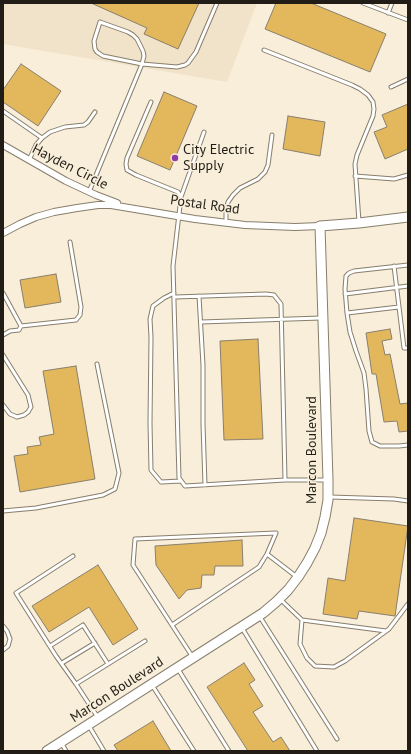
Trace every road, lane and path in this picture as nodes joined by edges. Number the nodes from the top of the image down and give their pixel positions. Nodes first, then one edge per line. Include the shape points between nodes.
1 (217, 3) edge
2 (363, 3) edge
3 (392, 3) edge
4 (388, 13) junction
5 (408, 20) edge
6 (264, 50) dead end
7 (142, 64) junction
8 (408, 79) edge
9 (391, 87) dead end
10 (151, 102) dead end
11 (3, 111) edge
12 (95, 112) dead end
13 (204, 132) dead end
14 (272, 135) dead end
15 (42, 138) junction
16 (3, 145) edge
17 (29, 160) junction
18 (408, 175) edge
19 (356, 176) junction
20 (89, 192) junction
21 (181, 197) junction
22 (127, 207) junction
23 (179, 216) junction
24 (408, 217) edge
25 (226, 223) junction
26 (359, 223) junction
27 (320, 226) junction
28 (3, 233) edge
29 (70, 242) dead end
30 (408, 265) edge
31 (394, 266) junction
32 (408, 286) edge
33 (397, 288) junction
34 (3, 293) edge
35 (345, 294) junction
36 (174, 295) junction
37 (199, 296) junction
38 (399, 307) junction
39 (347, 313) junction
40 (323, 318) junction
41 (281, 319) junction
42 (200, 322) junction
43 (21, 326) junction
44 (3, 334) edge
45 (408, 348) edge
46 (3, 355) edge
47 (97, 364) dead end
48 (3, 405) edge
49 (408, 445) edge
50 (285, 480) junction
51 (328, 480) junction
52 (181, 481) junction
53 (205, 485) junction
54 (328, 497) junction
55 (408, 501) edge
56 (3, 511) edge
57 (267, 554) junction
58 (73, 556) dead end
59 (298, 577) junction
60 (280, 598) junction
61 (408, 604) edge
62 (259, 616) junction
63 (302, 620) junction
64 (172, 625) junction
65 (3, 626) edge
66 (242, 627) junction
67 (386, 631) junction
68 (145, 641) dead end
69 (94, 643) junction
70 (50, 646) junction
71 (3, 650) edge
72 (193, 658) junction
73 (62, 663) junction
74 (108, 664) junction
75 (177, 668) junction
76 (76, 684) junction
77 (151, 684) junction
78 (98, 718) junction
79 (88, 725) junction
80 (337, 739) dead end
81 (61, 742) junction
82 (46, 751) edge
83 (66, 751) edge
84 (104, 751) edge
85 (194, 751) edge
86 (229, 751) edge
87 (317, 751) edge

1 - 7 lane via 196,52 188,63 177,67
2 - 4 lane
3 - 4 lane
4 - 5 lane
6 - 19 lane via 352,84 368,95 373,102 373,116 357,155
7 - 7 lane via 144,56 138,39 128,32 100,22 94,41 97,52 103,56
7 - 20 lane
8 - 9 lane
10 - 21 lane via 127,158 127,170 178,192
11 - 15 lane
12 - 15 lane via 84,125 65,127
13 - 21 lane
14 - 25 lane via 265,172 233,195 226,210
15 - 17 lane
16 - 17 street, Hayden Circle
17 - 20 street, Hayden Circle
18 - 19 lane via 394,179
19 - 26 lane
20 - 22 street, Hayden Circle
21 - 23 lane
22 - 23 street, Postal Road
22 - 28 street, Postal Road via 98,205 54,212 36,217
23 - 25 street, Postal Road
23 - 36 lane via 173,266
24 - 26 street, Postal Road
25 - 27 street, Postal Road
26 - 27 street, Postal Road
27 - 40 street, Marcon Boulevard
29 - 43 lane via 81,307 80,315 76,320
30 - 31 lane
31 - 33 lane
31 - 35 lane via 349,273 346,276
32 - 33 lane
33 - 35 lane
33 - 38 lane
34 - 43 lane
35 - 39 lane
36 - 37 lane
36 - 52 lane
36 - 52 lane via 153,306 150,319 151,470 161,482
37 - 41 lane via 274,295 281,304
37 - 42 lane
38 - 39 lane
38 - 45 lane via 404,348
39 - 49 lane via 352,338 364,373 372,442 380,446
40 - 41 lane
40 - 51 street, Marcon Boulevard
41 - 42 lane
41 - 50 lane
42 - 53 lane
43 - 44 lane via 19,330
46 - 48 lane via 28,395 31,407 24,415 17,417 10,414
47 - 56 lane via 118,473 115,489 103,495 36,508
50 - 51 lane
50 - 53 lane
51 - 54 street, Marcon Boulevard
52 - 53 lane via 185,486
54 - 55 lane
54 - 59 street, Marcon Boulevard via 321,533
57 - 59 lane
57 - 64 lane via 258,567
57 - 64 lane via 276,533 135,539 133,565
58 - 70 lane via 16,593
59 - 60 street, Marcon Boulevard
60 - 62 street, Marcon Boulevard
60 - 63 lane
61 - 67 lane
62 - 66 street, Marcon Boulevard
62 - 80 lane
63 - 67 lane
63 - 67 lane via 300,644 314,666 334,667
64 - 72 lane
65 - 71 lane via 10,639 8,646
66 - 72 street, Marcon Boulevard
66 - 87 lane
68 - 74 lane
69 - 70 lane via 83,625
69 - 73 lane
69 - 74 lane
70 - 73 lane
72 - 75 street, Marcon Boulevard
73 - 76 lane
74 - 76 lane
75 - 77 street, Marcon Boulevard
75 - 86 lane
76 - 78 lane
77 - 78 street, Marcon Boulevard
77 - 85 lane
78 - 79 street, Marcon Boulevard
79 - 81 street, Marcon Boulevard
79 - 84 lane
81 - 82 street, Marcon Boulevard
81 - 83 lane

